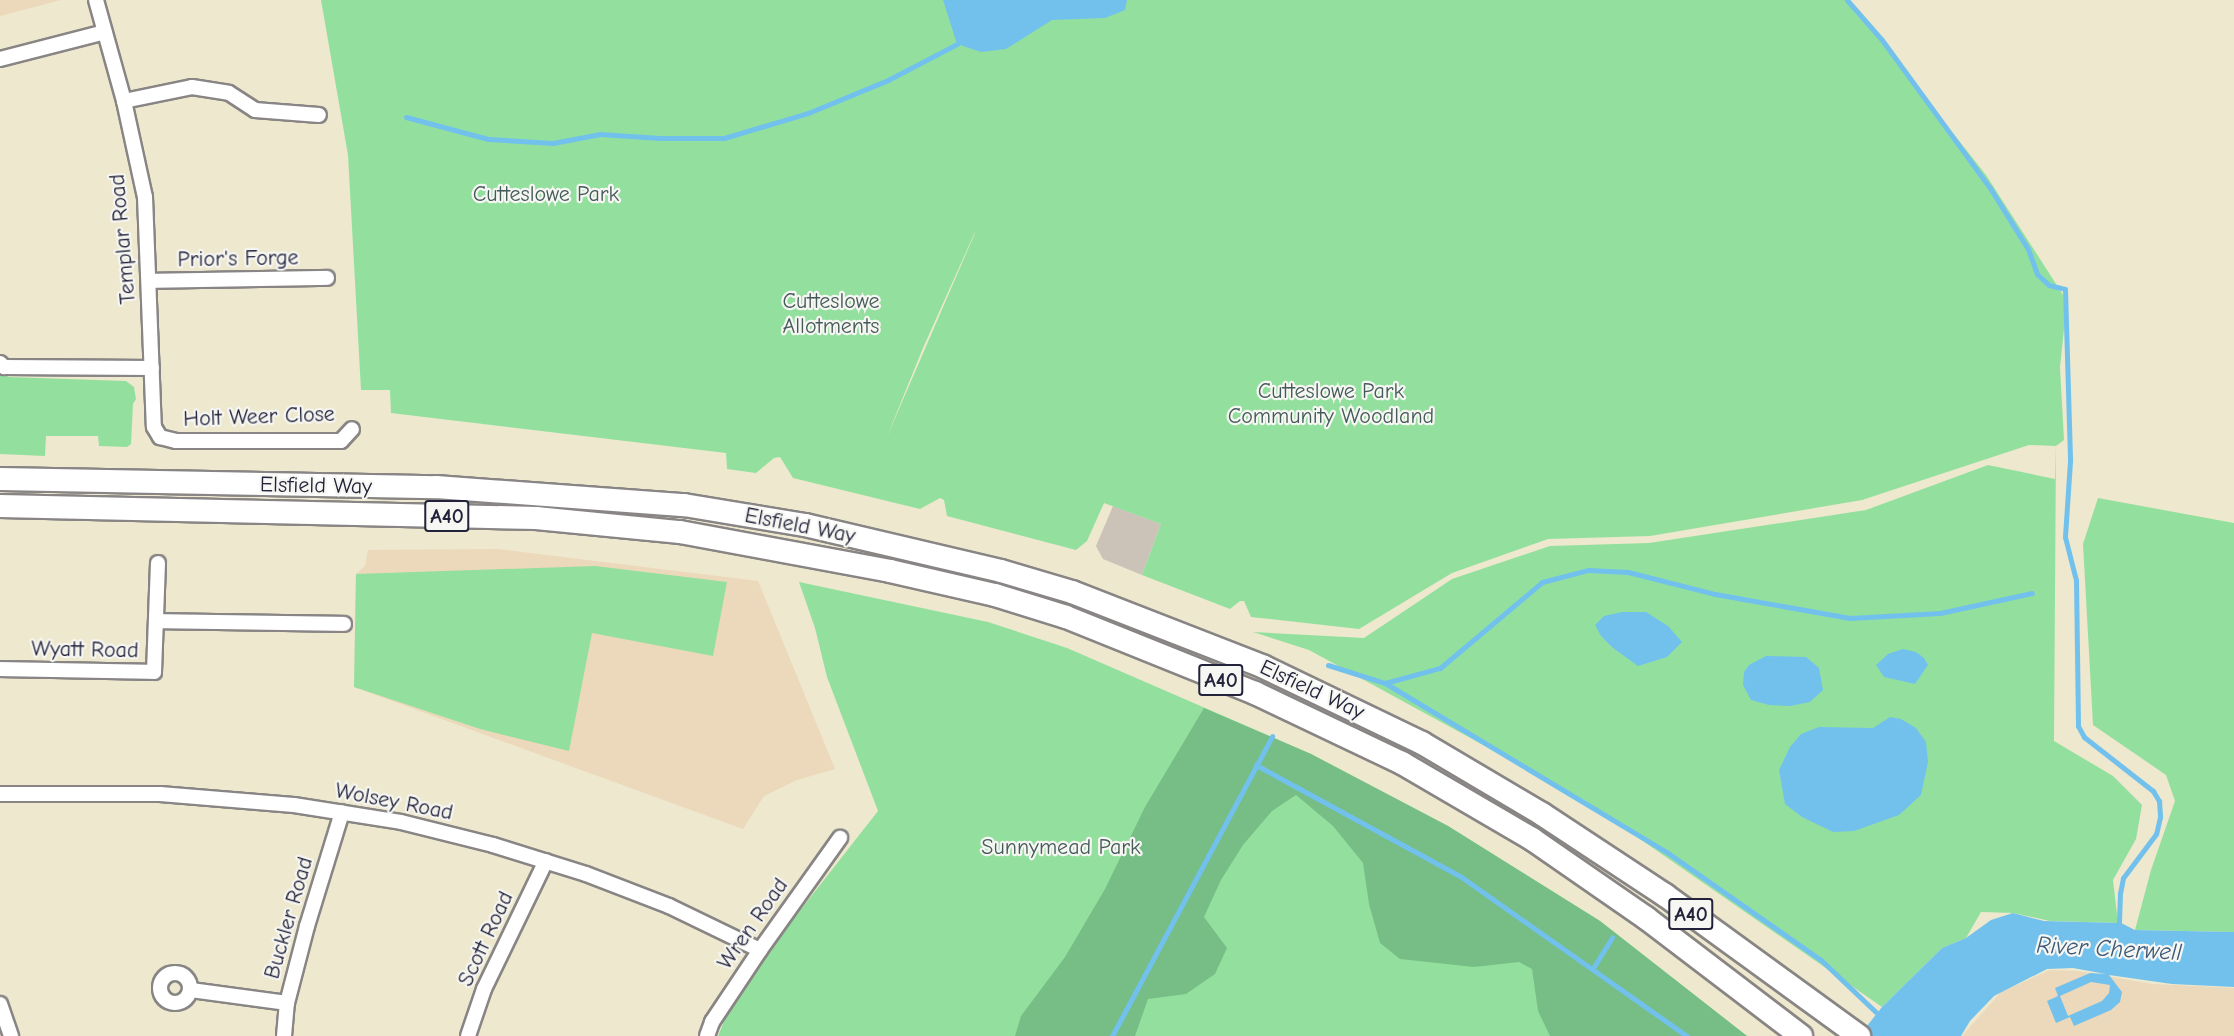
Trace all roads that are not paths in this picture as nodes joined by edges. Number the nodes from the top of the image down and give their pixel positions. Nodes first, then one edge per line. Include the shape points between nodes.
1 (96, 0) edge
2 (105, 32) junction
3 (0, 59) edge
4 (124, 101) junction
5 (319, 115) dead end
6 (327, 278) dead end
7 (149, 281) junction
8 (0, 363) edge
9 (152, 368) junction
10 (153, 408) joint
11 (352, 429) dead end
12 (0, 479) edge
13 (0, 506) edge
14 (158, 563) dead end
15 (156, 621) junction
16 (344, 624) dead end
17 (0, 669) edge
18 (0, 794) edge
19 (342, 812) junction
20 (840, 838) dead end
21 (546, 861) junction
22 (760, 950) junction
23 (191, 990) dead end
24 (287, 1003) junction
25 (0, 1004) edge
26 (11, 1036) edge
27 (284, 1036) edge
28 (468, 1036) edge
29 (707, 1036) edge
30 (1801, 1036) edge
31 (1859, 1036) edge

1 - 2 street, Templar Road
2 - 3 street
2 - 4 street, Templar Road
4 - 5 street via 192,87 229,93 255,110
4 - 7 street, Templar Road via 145,197
6 - 7 street, Prior's Forge
7 - 9 street, Templar Road
8 - 9 street via 4,367
9 - 10 street, Templar Road
10 - 11 street, Holt Weer Close via 154,427 160,437 176,441 341,441
12 - 31 highway, Elsfield Way / A40 via 436,487 684,505 890,543 1072,592 1264,667 1422,743 1542,814 1665,895
13 - 30 highway, Elsfield Way / A40 via 536,518 680,532 890,571 994,595 1066,617 1255,693 1402,764 1532,839 1646,918
14 - 15 street, Wyatt Road
15 - 16 street, Wyatt Road
15 - 17 street, Wyatt Road via 154,672
18 - 19 street, Wolsey Road via 160,794
19 - 21 street, Wolsey Road via 400,822
19 - 24 street, Buckler Road
20 - 22 street, Wren Road
21 - 22 street, Wolsey Road via 669,906
21 - 28 street, Scott Road via 484,989
22 - 29 street, Wren Road via 712,1022
23 - 24 street
24 - 27 street, Buckler Road
25 - 26 street

